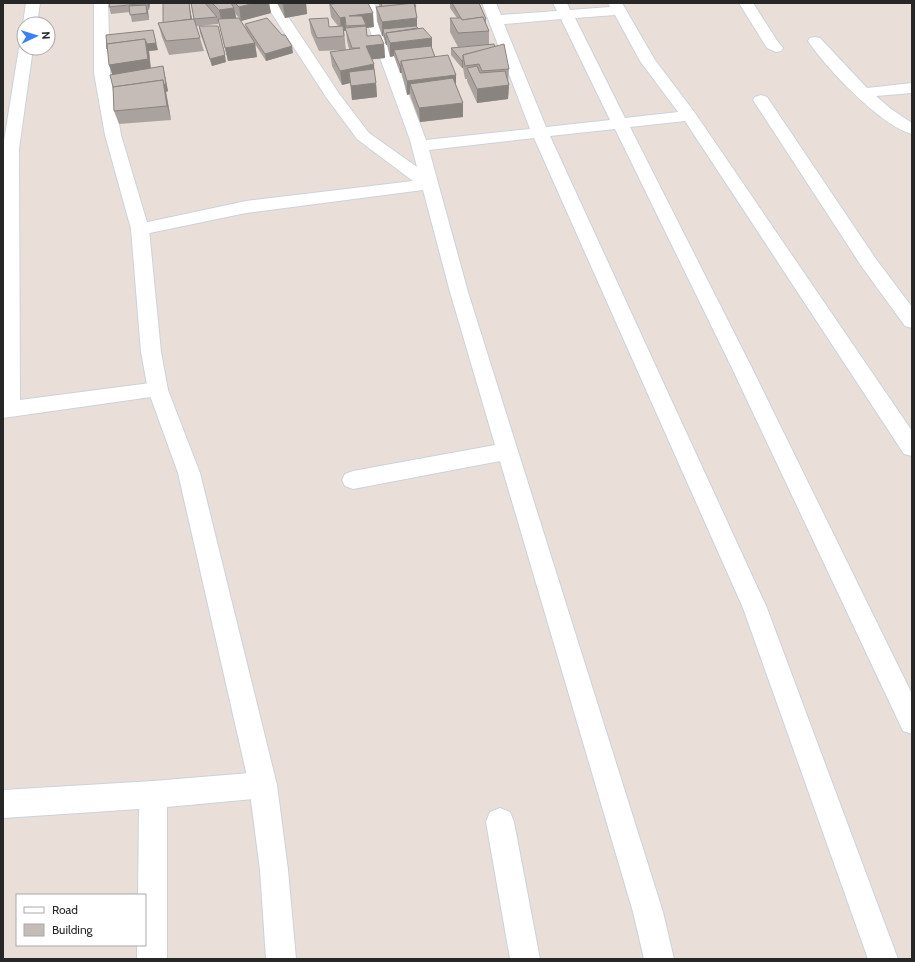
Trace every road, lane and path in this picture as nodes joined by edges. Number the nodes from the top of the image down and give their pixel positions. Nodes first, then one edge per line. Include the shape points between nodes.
1 (33, 3) edge
2 (101, 3) edge
3 (272, 3) edge
4 (367, 3) edge
5 (746, 3) edge
6 (618, 6) edge
7 (563, 9) edge
8 (492, 12) edge
9 (31, 16) edge
10 (814, 41) dead end
11 (776, 48) dead end
12 (25, 56) edge
13 (912, 88) edge
14 (864, 93) junction
15 (761, 100) dead end
16 (689, 116) junction
17 (620, 124) junction
18 (912, 129) edge
19 (539, 131) junction
20 (419, 146) junction
21 (429, 184) junction
22 (140, 229) junction
23 (912, 321) edge
24 (158, 390) junction
25 (7, 410) edge
26 (912, 448) edge
27 (507, 451) junction
28 (353, 480) dead end
29 (912, 722) edge
30 (263, 785) junction
31 (153, 795) junction
32 (3, 804) edge
33 (500, 822) dead end
34 (152, 959) edge
35 (280, 959) edge
36 (525, 959) edge
37 (659, 959) edge
38 (883, 959) edge

1 - 9 street
2 - 22 street via 102,73 113,135
3 - 21 street via 363,136
4 - 20 street
5 - 11 street
6 - 7 street
6 - 16 street via 648,62
7 - 8 street
7 - 17 street
8 - 19 street
10 - 14 street
12 - 25 street via 11,149
13 - 14 street
14 - 18 street via 900,123
15 - 23 street via 869,263
16 - 17 street
16 - 26 street
17 - 19 street
17 - 29 street via 740,364
19 - 20 street
19 - 38 street via 755,608
20 - 21 street
21 - 22 street via 246,207
21 - 27 street
22 - 24 street via 151,352
24 - 25 street
24 - 30 street via 189,473
27 - 28 street
27 - 37 street via 648,912
30 - 31 street
30 - 35 street via 274,870
31 - 32 street
31 - 34 street
33 - 36 street

